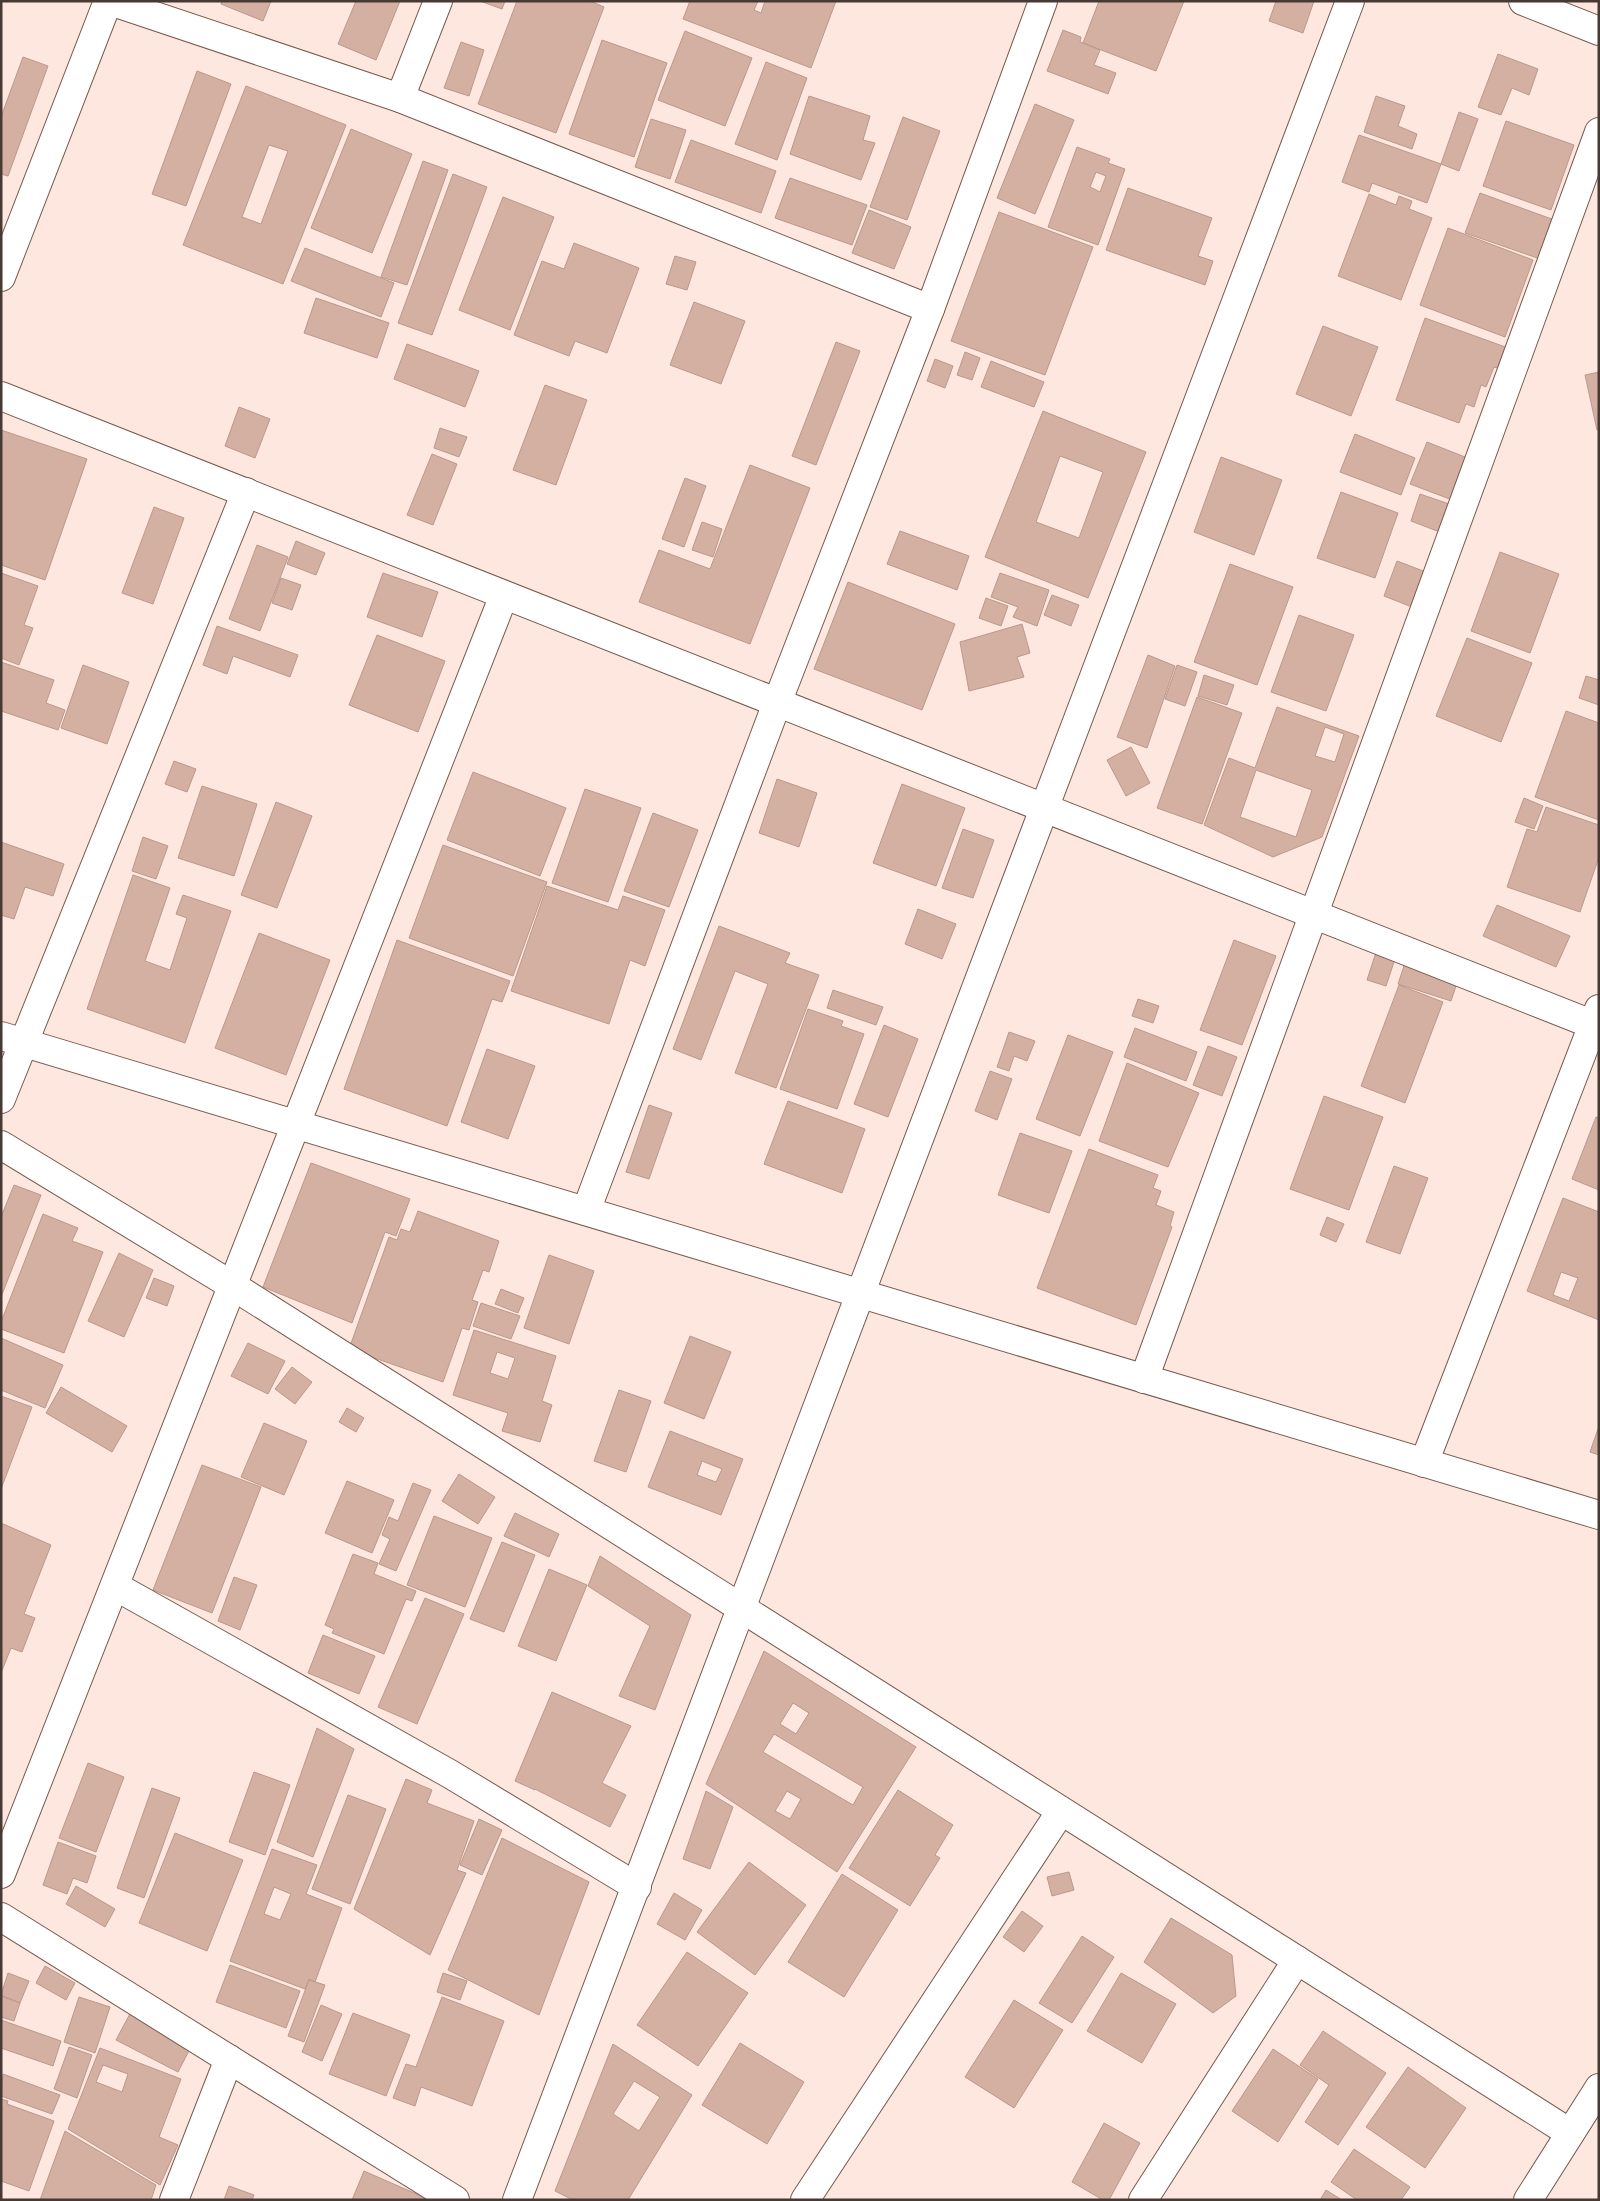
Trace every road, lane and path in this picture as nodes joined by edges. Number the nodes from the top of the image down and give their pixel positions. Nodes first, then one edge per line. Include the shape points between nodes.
1 (109, 1) edge
2 (438, 1) edge
3 (1043, 1) edge
4 (1350, 1) edge
5 (1524, 1) edge
6 (1599, 32) edge
7 (400, 98) junction
8 (1599, 132) edge
9 (1, 277) edge
10 (930, 309) junction
11 (1, 396) edge
12 (246, 492) junction
13 (504, 595) junction
14 (777, 703) junction
15 (1045, 808) junction
16 (1313, 915) junction
17 (1597, 1020) edge
18 (12, 1039) edge
19 (1, 1099) edge
20 (296, 1124) junction
21 (1, 1145) edge
22 (586, 1211) junction
23 (233, 1286) junction
24 (861, 1294) junction
25 (1144, 1379) junction
26 (1424, 1463) junction
27 (1599, 1515) edge
28 (115, 1586) junction
29 (742, 1608) junction
30 (1061, 1811) junction
31 (1, 1874) edge
32 (637, 1887) junction
33 (1, 1917) edge
34 (1297, 1960) junction
35 (229, 2059) junction
36 (1599, 2088) edge
37 (1570, 2133) junction
38 (174, 2200) edge
39 (455, 2200) edge
40 (517, 2200) edge
41 (805, 2200) edge
42 (1142, 2200) edge
43 (1528, 2200) edge

1 - 7 street
1 - 9 street
2 - 7 street
3 - 10 street
4 - 15 street
5 - 6 street
7 - 10 street
8 - 16 street
10 - 14 street
11 - 12 street
12 - 13 street
12 - 18 street
13 - 14 street
13 - 20 street
14 - 15 street
14 - 22 street
15 - 16 street
15 - 24 street
16 - 17 street
16 - 25 street
17 - 26 street
18 - 19 street
18 - 20 street
20 - 22 street
20 - 23 street
21 - 23 street
22 - 24 street
23 - 28 street
23 - 29 street
24 - 25 street
24 - 29 street
25 - 26 street
26 - 27 street
28 - 31 street
28 - 32 street via 450,1774
29 - 30 street
29 - 32 street
30 - 34 street
30 - 41 street
32 - 40 street
33 - 35 street
34 - 37 street
34 - 42 street
35 - 38 street
35 - 39 street
36 - 37 street
37 - 43 street

